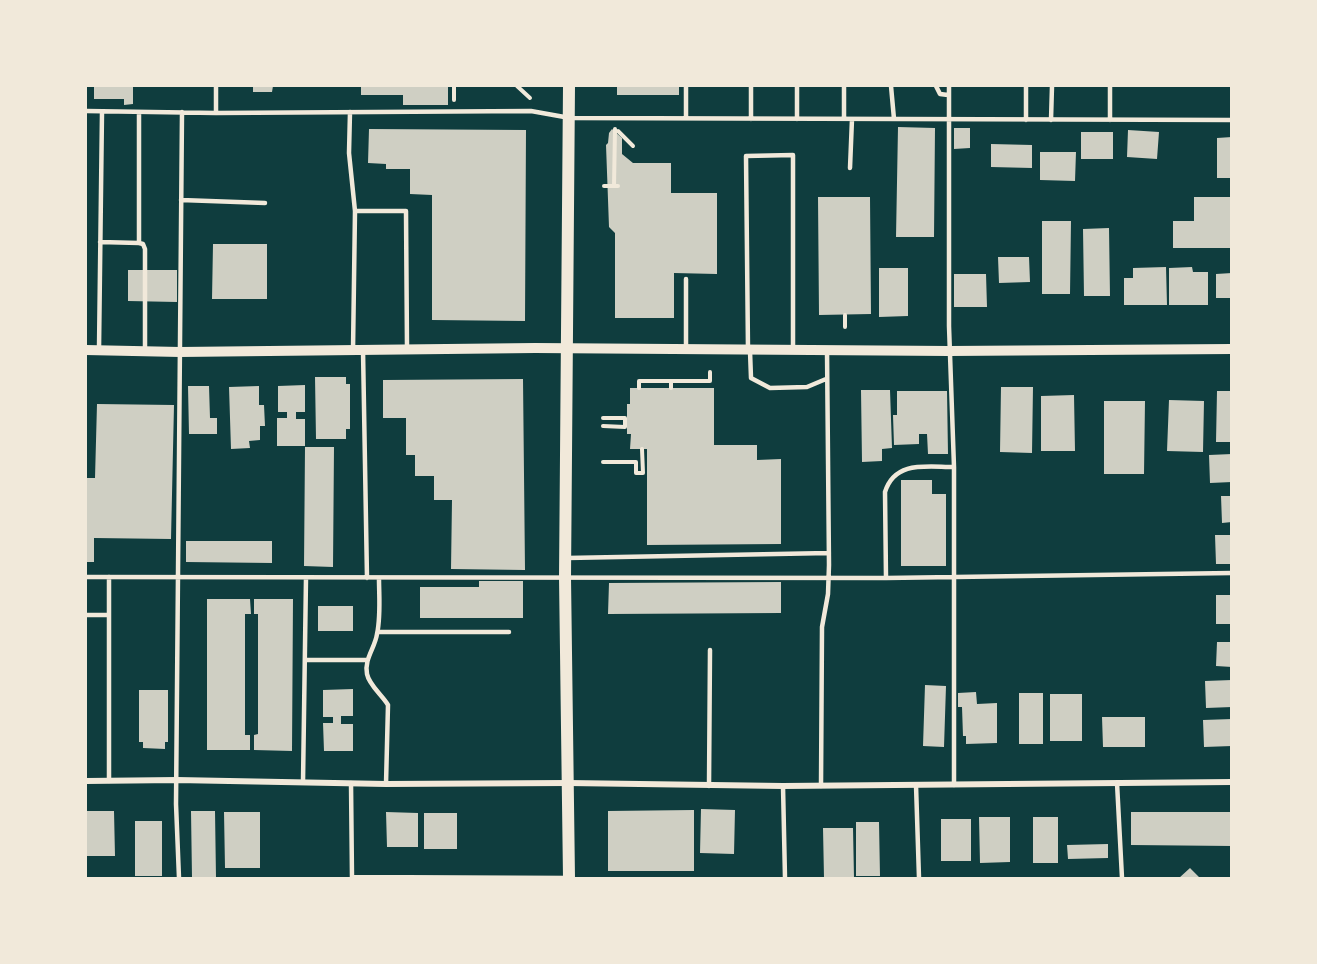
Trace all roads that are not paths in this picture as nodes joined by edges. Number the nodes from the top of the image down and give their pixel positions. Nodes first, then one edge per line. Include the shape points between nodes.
1 (216, 86) edge
2 (569, 86) edge
3 (686, 86) edge
4 (752, 86) edge
5 (797, 86) edge
6 (844, 86) edge
7 (891, 86) edge
8 (936, 86) edge
9 (949, 86) edge
10 (1026, 86) edge
11 (1052, 86) edge
12 (1110, 86) edge
13 (948, 95) junction
14 (86, 111) edge
15 (102, 112) junction
16 (139, 112) junction
17 (182, 112) junction
18 (350, 112) junction
19 (216, 113) junction
20 (570, 118) junction
21 (686, 118) junction
22 (751, 119) junction
23 (797, 119) junction
24 (844, 119) junction
25 (852, 119) junction
26 (894, 119) junction
27 (948, 120) junction
28 (1026, 120) junction
29 (1051, 120) junction
30 (1110, 120) junction
31 (1232, 120) edge
32 (850, 168) dead end
33 (181, 200) junction
34 (265, 203) dead end
35 (355, 211) junction
36 (100, 242) junction
37 (139, 243) junction
38 (686, 279) dead end
39 (567, 349) junction
40 (686, 349) junction
41 (1232, 349) edge
42 (86, 350) edge
43 (99, 350) junction
44 (358, 350) junction
45 (407, 350) junction
46 (749, 350) junction
47 (794, 350) junction
48 (827, 350) junction
49 (145, 351) junction
50 (949, 351) junction
51 (180, 352) junction
52 (826, 379) junction
53 (954, 467) junction
54 (829, 553) junction
55 (565, 558) junction
56 (1232, 573) edge
57 (954, 576) junction
58 (86, 577) edge
59 (109, 577) junction
60 (565, 577) junction
61 (178, 578) junction
62 (306, 578) junction
63 (367, 578) junction
64 (379, 578) junction
65 (828, 578) junction
66 (886, 578) junction
67 (86, 615) edge
68 (109, 615) junction
69 (378, 632) junction
70 (509, 632) dead end
71 (710, 650) dead end
72 (304, 660) junction
73 (367, 660) junction
74 (177, 780) junction
75 (86, 781) edge
76 (109, 781) junction
77 (303, 782) junction
78 (1232, 782) edge
79 (351, 783) junction
80 (568, 783) junction
81 (1117, 783) junction
82 (386, 784) junction
83 (954, 784) junction
84 (916, 785) junction
85 (710, 786) junction
86 (783, 786) junction
87 (821, 786) junction
88 (352, 878) edge
89 (569, 878) edge
90 (179, 879) edge
91 (785, 879) edge
92 (919, 879) edge
93 (1122, 879) edge

1 - 19 lane
2 - 20 main road
3 - 21 lane
4 - 22 lane
5 - 23 lane
6 - 24 lane
7 - 26 lane
8 - 13 lane via 940,93
9 - 13 lane
10 - 28 lane
11 - 29 lane
12 - 30 lane
13 - 27 lane
14 - 15 lane
15 - 16 lane
15 - 36 lane
16 - 17 lane
16 - 37 lane
17 - 19 lane
17 - 33 lane
18 - 19 lane
18 - 20 lane via 531,111
18 - 35 lane via 349,153
20 - 21 lane
20 - 39 main road
21 - 22 lane
22 - 23 lane
23 - 24 lane
24 - 25 lane
25 - 26 lane
25 - 32 lane
26 - 27 lane
27 - 28 lane
27 - 50 lane
28 - 29 lane
29 - 30 lane
30 - 31 lane
33 - 34 lane
33 - 51 lane
35 - 44 lane
35 - 45 lane via 406,211
36 - 37 lane
36 - 43 lane
37 - 49 lane via 146,249
38 - 40 lane
39 - 40 street
39 - 45 street
39 - 55 main road
40 - 46 street
41 - 50 street
42 - 43 street
43 - 49 street
44 - 45 street
44 - 51 street
44 - 63 lane
46 - 47 street
46 - 47 lane via 746,156 793,155
46 - 52 lane via 751,378 770,388 807,387
47 - 48 street
48 - 50 street
48 - 52 lane
49 - 51 street
50 - 53 lane
51 - 61 lane
52 - 54 lane
53 - 57 lane
53 - 66 lane via 908,467 889,482 885,492
54 - 55 lane
54 - 65 lane
55 - 60 main road
56 - 57 lane
57 - 66 lane
57 - 83 lane
58 - 59 lane
59 - 61 lane
59 - 68 lane
60 - 64 lane
60 - 65 lane
60 - 80 main road
61 - 62 lane
61 - 74 lane
62 - 63 lane
62 - 72 lane
63 - 64 lane
64 - 69 lane
65 - 66 lane
65 - 87 lane via 822,627
67 - 68 lane
68 - 76 lane
69 - 70 lane
69 - 73 lane
71 - 85 lane
72 - 73 lane
72 - 77 lane
73 - 82 lane via 367,675 388,705
74 - 76 street
74 - 77 street
74 - 90 lane
75 - 76 street
77 - 79 street
78 - 81 street
79 - 82 street
79 - 88 lane
80 - 82 street
80 - 85 street
80 - 89 main road
81 - 83 street
81 - 93 lane
83 - 84 street
84 - 87 street
84 - 92 lane
85 - 86 street
86 - 87 street
86 - 91 lane
88 - 89 lane

